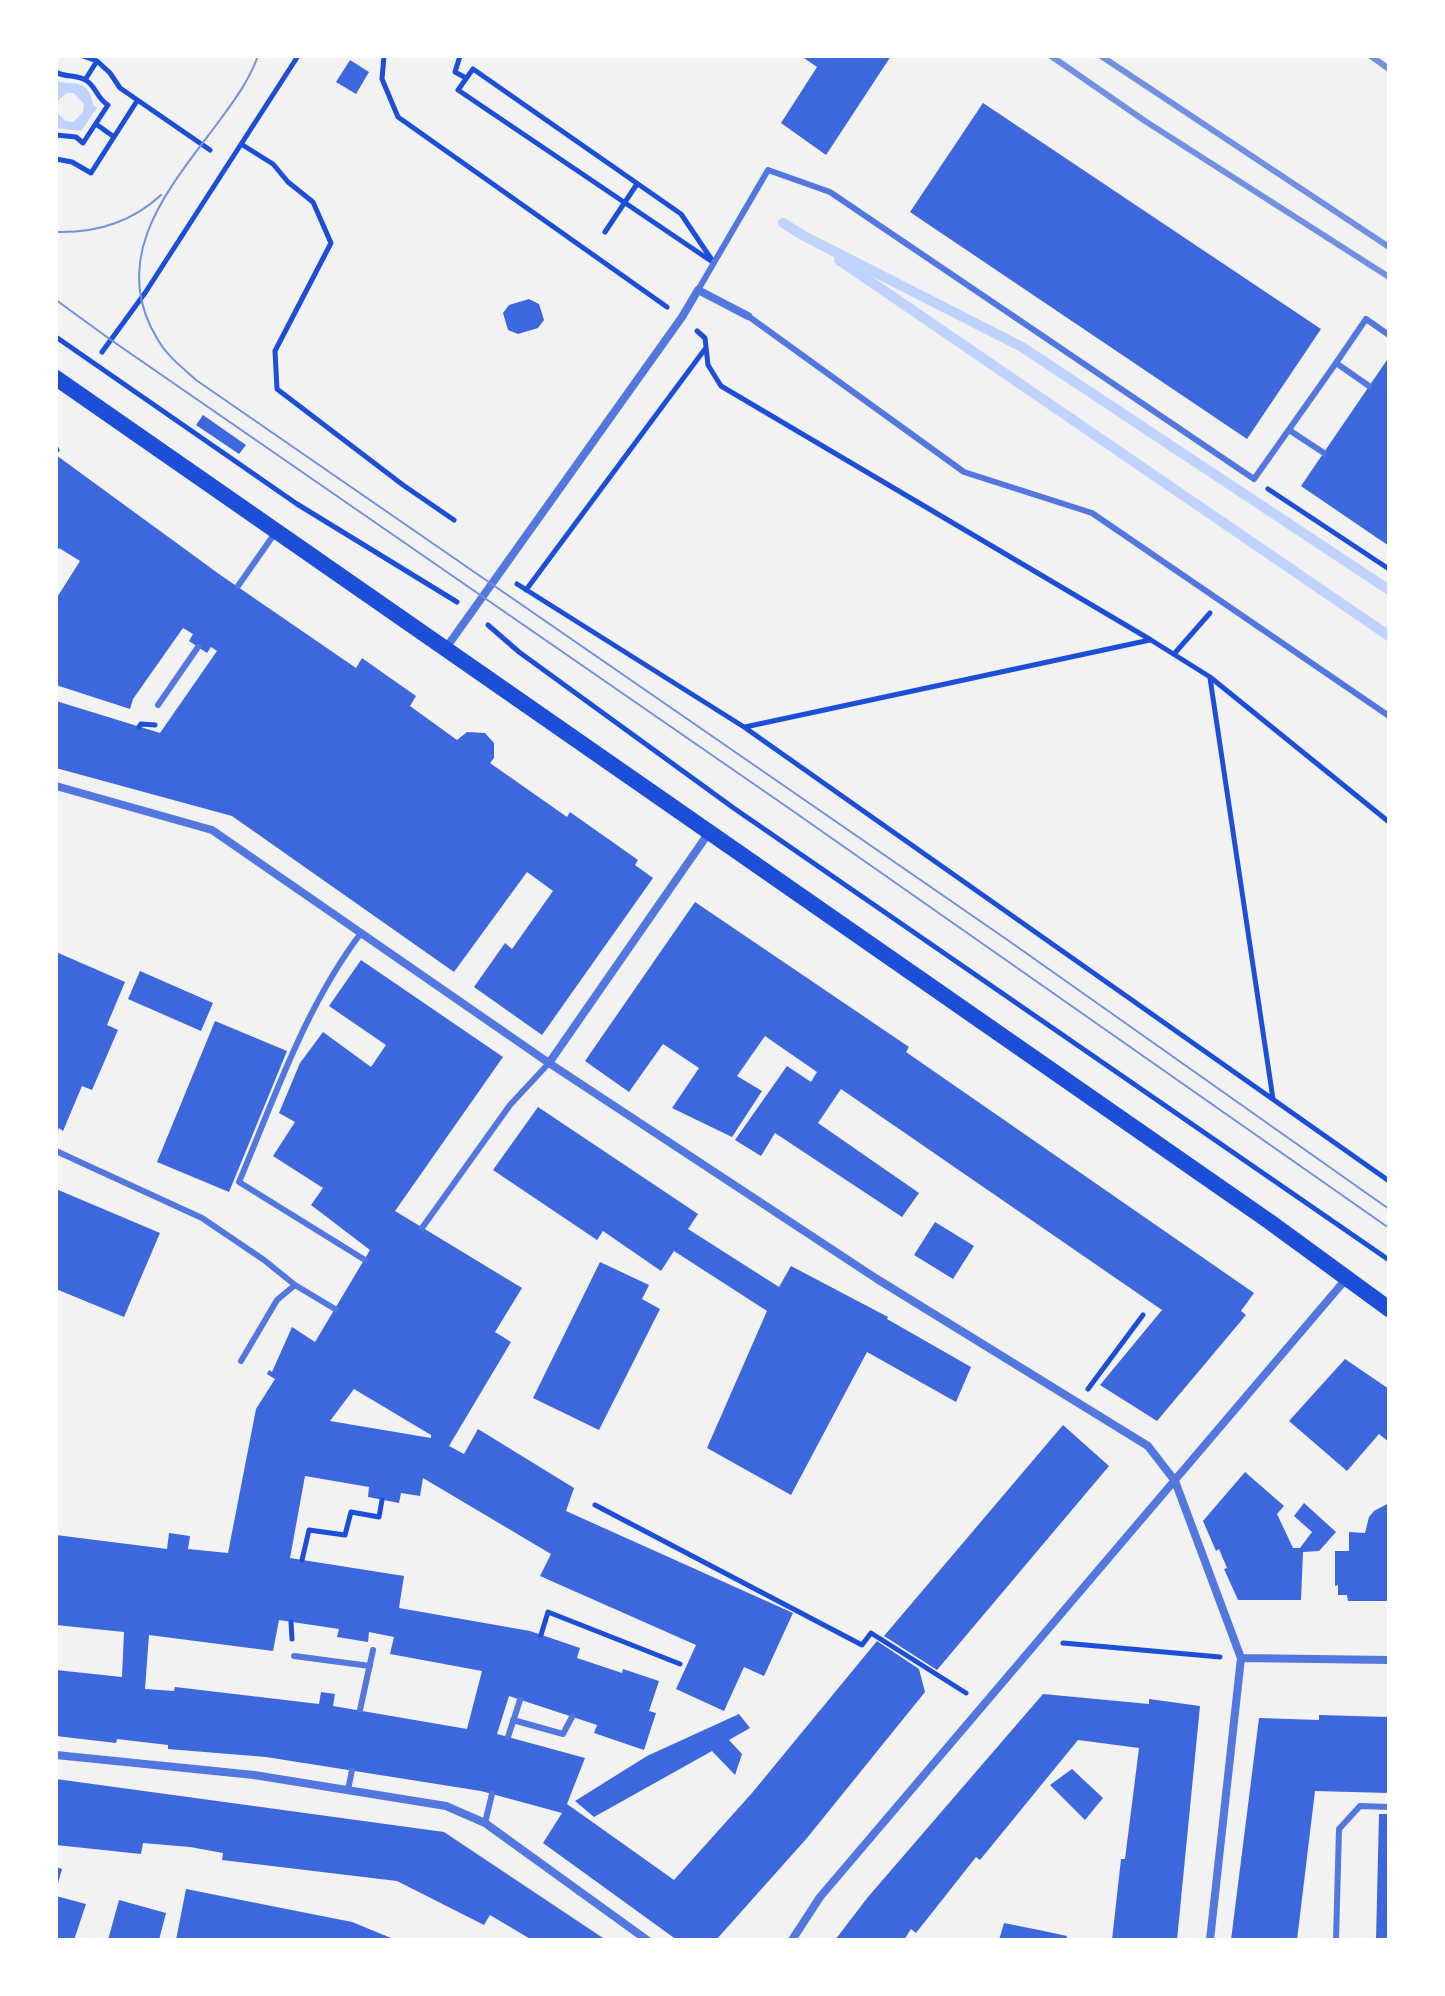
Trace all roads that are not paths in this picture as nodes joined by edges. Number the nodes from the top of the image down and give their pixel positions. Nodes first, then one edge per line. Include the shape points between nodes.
1 (698, 290) junction
2 (748, 316) joint
3 (1389, 335) edge
4 (1336, 363) junction
5 (56, 378) edge
6 (1369, 386) dead end
7 (1289, 430) junction
8 (1324, 453) dead end
9 (277, 530) junction
10 (238, 586) dead end
11 (198, 647) dead end
12 (446, 648) junction
13 (158, 705) dead end
14 (1389, 716) edge
15 (56, 786) edge
16 (710, 831) junction
17 (361, 933) junction
18 (549, 1063) junction
19 (56, 1151) edge
20 (422, 1228) dead end
21 (365, 1260) dead end
22 (1347, 1278) junction
23 (295, 1285) junction
24 (335, 1309) dead end
25 (1389, 1309) edge
26 (241, 1361) dead end
27 (1175, 1481) junction
28 (373, 1650) dead end
29 (294, 1656) dead end
30 (1241, 1658) junction
31 (1389, 1660) edge
32 (370, 1666) junction
33 (520, 1700) dead end
34 (360, 1710) dead end
35 (572, 1717) dead end
36 (513, 1720) junction
37 (508, 1737) dead end
38 (56, 1755) edge
39 (352, 1770) dead end
40 (348, 1790) junction
41 (492, 1794) dead end
42 (1389, 1807) edge
43 (485, 1823) junction
44 (647, 1940) edge
45 (792, 1940) edge
46 (1210, 1940) edge
47 (1336, 1940) edge

1 - 2 street
1 - 7 lane via 768,170 830,192 1254,479
1 - 12 street
2 - 14 lane via 964,472 1092,513
3 - 4 lane via 1366,319
4 - 6 lane
4 - 7 lane
5 - 9 main road
7 - 8 lane
9 - 10 lane
9 - 12 main road
11 - 13 lane
12 - 16 main road
15 - 17 street via 212,830
16 - 18 street
16 - 22 main road
17 - 18 street
17 - 21 lane via 302,1032 239,1182
18 - 20 lane via 510,1105
18 - 27 street via 877,1279 1148,1446
19 - 23 lane via 202,1218
22 - 25 main road
22 - 27 street
23 - 24 lane
23 - 26 lane via 277,1300
27 - 30 street
27 - 45 street via 820,1897
28 - 32 lane
29 - 32 lane
30 - 31 street
30 - 46 street
32 - 34 lane
33 - 36 lane
35 - 36 lane via 563,1734
36 - 37 lane
38 - 40 street
39 - 40 lane
40 - 43 street via 446,1806
41 - 43 lane
42 - 47 lane via 1360,1806 1339,1829
43 - 44 street

